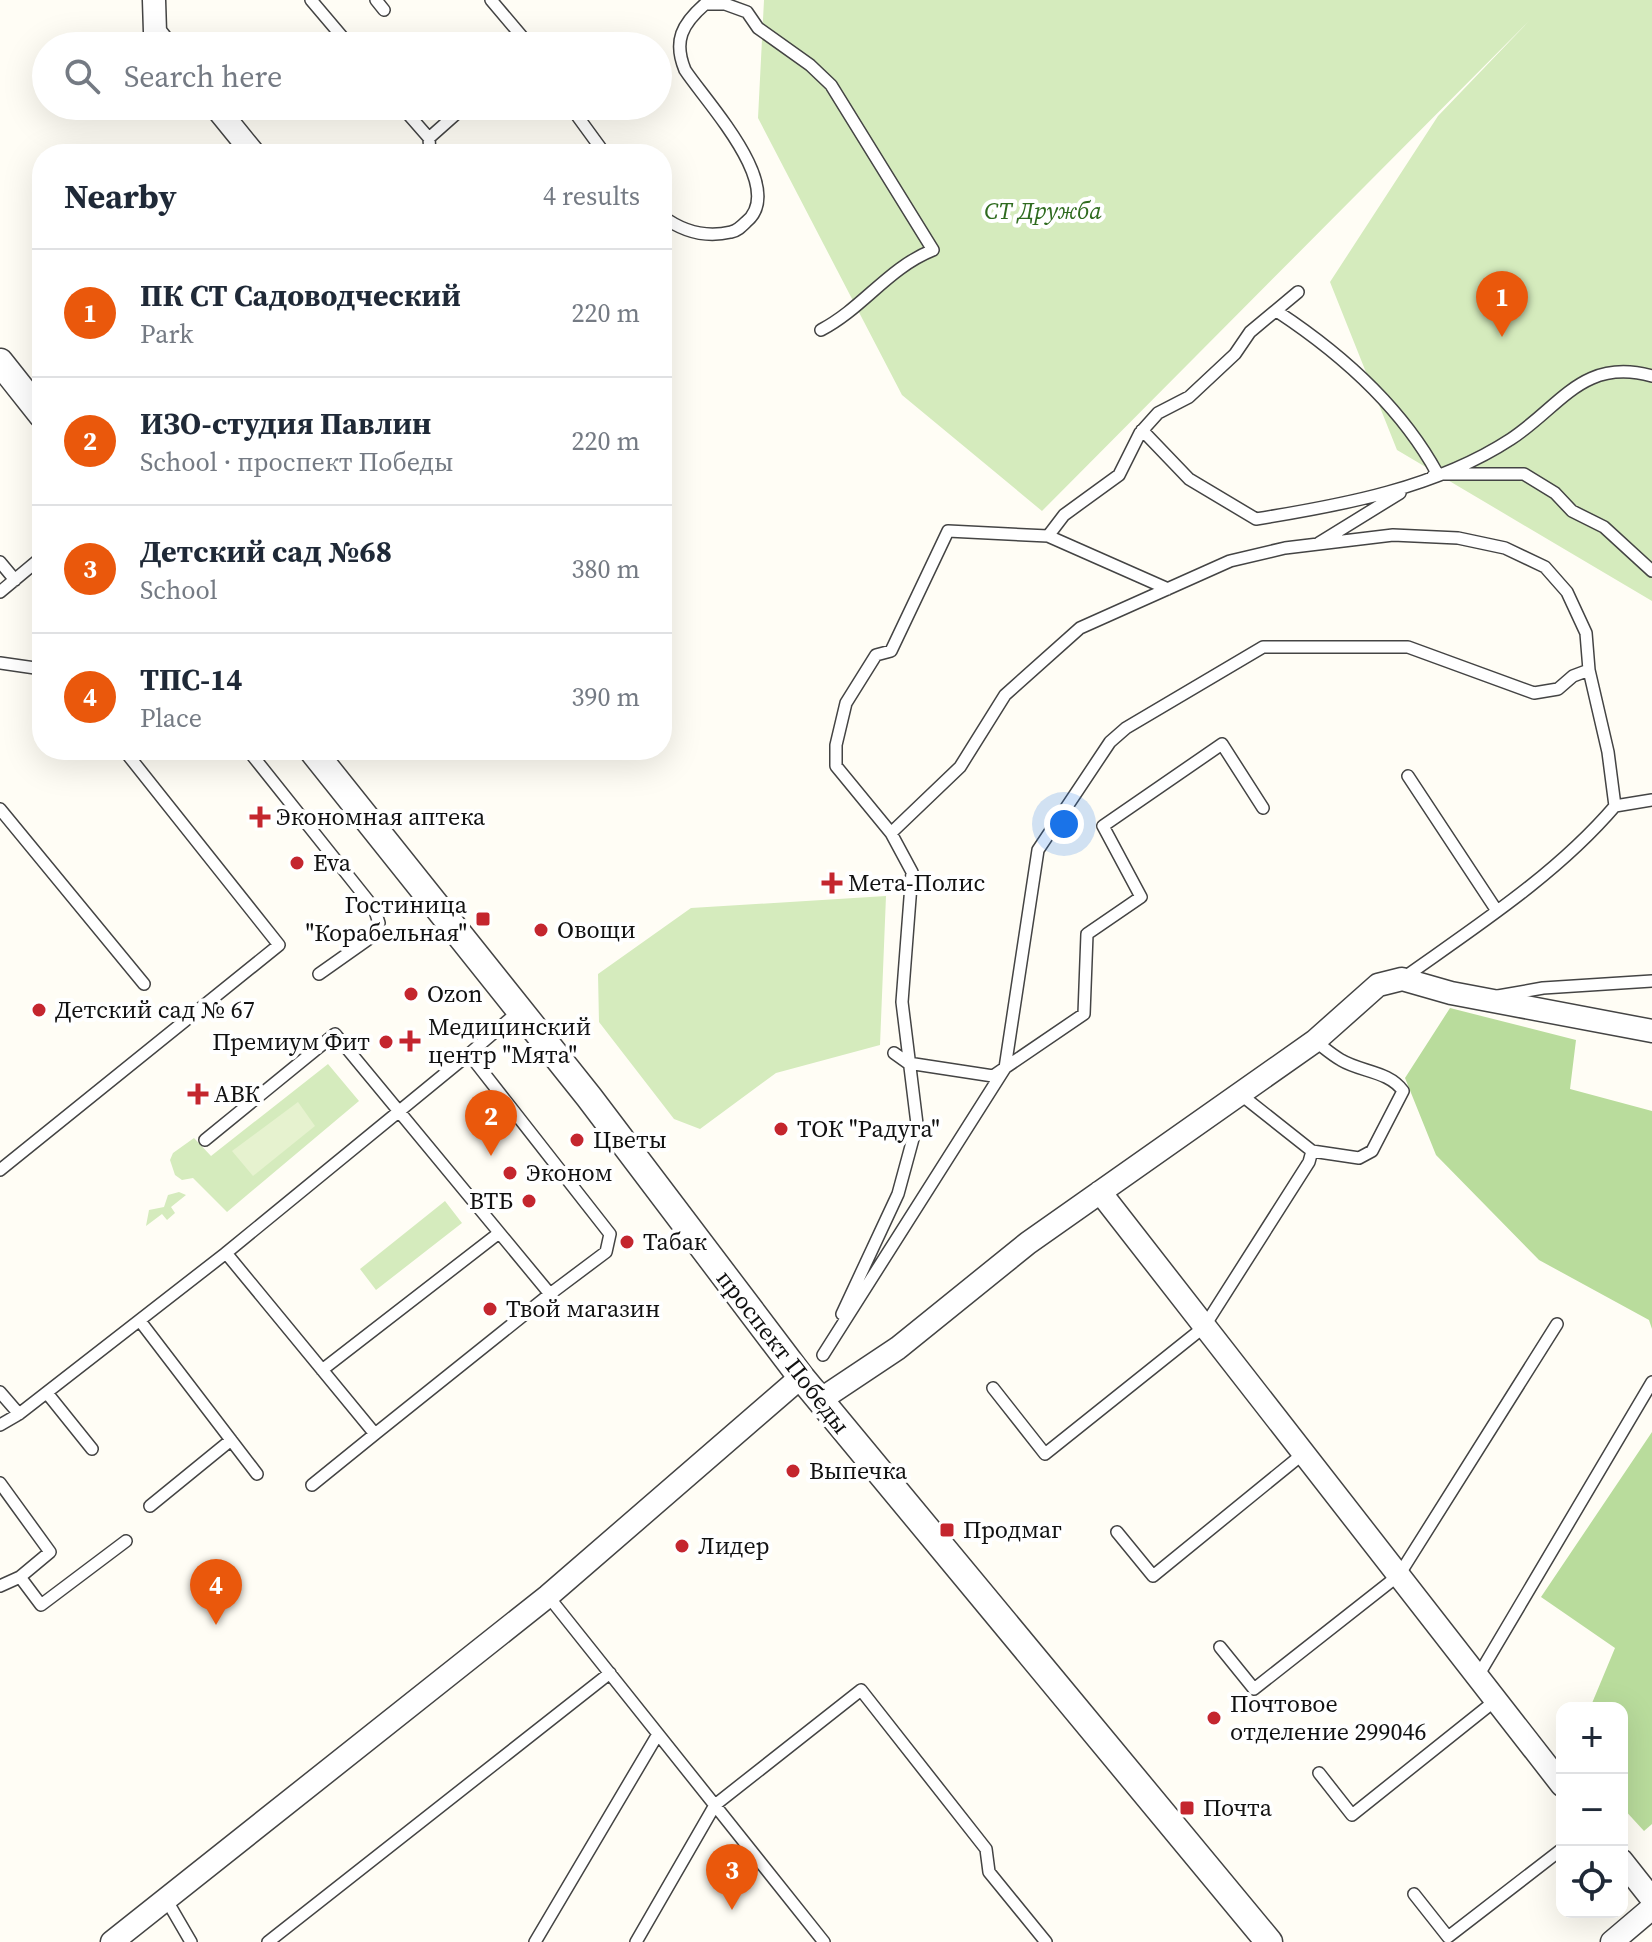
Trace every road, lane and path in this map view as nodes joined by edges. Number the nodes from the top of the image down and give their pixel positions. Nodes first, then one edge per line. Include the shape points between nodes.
1 (154, 0) edge
2 (311, 0) edge
3 (491, 0) edge
4 (155, 32) edge
5 (338, 32) edge
6 (518, 32) edge
7 (226, 120) edge
8 (413, 120) edge
9 (449, 120) edge
10 (580, 120) edge
11 (429, 138) junction
12 (246, 144) edge
13 (429, 144) edge
14 (598, 144) edge
15 (672, 223) edge
16 (1298, 292) dead end
17 (1278, 312) junction
18 (821, 330) dead end
19 (0, 362) edge
20 (1652, 376) edge
21 (32, 402) edge
22 (1142, 430) junction
23 (1437, 473) junction
24 (1048, 536) junction
25 (1315, 545) junction
26 (0, 562) edge
27 (32, 566) edge
28 (1652, 571) edge
29 (15, 580) junction
30 (1168, 589) junction
31 (0, 592) edge
32 (0, 663) edge
33 (32, 668) edge
34 (1589, 670) junction
35 (132, 760) edge
36 (256, 760) edge
37 (320, 760) edge
38 (1408, 776) dead end
39 (1652, 800) edge
40 (1615, 806) junction
41 (1263, 808) dead end
42 (0, 809) edge
43 (891, 833) junction
44 (1497, 911) junction
45 (319, 974) dead end
46 (1402, 979) junction
47 (1652, 981) edge
48 (144, 984) dead end
49 (1486, 999) junction
50 (519, 1011) junction
51 (1652, 1031) edge
52 (1315, 1041) junction
53 (894, 1053) dead end
54 (469, 1054) junction
55 (908, 1063) junction
56 (1005, 1068) junction
57 (1240, 1094) junction
58 (399, 1109) junction
59 (205, 1140) dead end
60 (1312, 1151) junction
61 (0, 1170) edge
62 (1100, 1192) junction
63 (499, 1233) junction
64 (226, 1253) junction
65 (550, 1294) junction
66 (140, 1321) junction
67 (1557, 1324) dead end
68 (1204, 1327) junction
69 (823, 1355) junction
70 (322, 1370) junction
71 (801, 1377) junction
72 (1652, 1382) edge
73 (993, 1388) dead end
74 (0, 1392) edge
75 (47, 1393) junction
76 (820, 1400) junction
77 (19, 1414) junction
78 (0, 1425) edge
79 (375, 1434) junction
80 (231, 1440) junction
81 (92, 1449) dead end
82 (1304, 1453) junction
83 (257, 1474) dead end
84 (0, 1483) edge
85 (312, 1485) dead end
86 (150, 1506) dead end
87 (1117, 1532) dead end
88 (126, 1541) dead end
89 (1399, 1575) junction
90 (20, 1577) junction
91 (0, 1586) edge
92 (548, 1596) junction
93 (1220, 1647) dead end
94 (610, 1673) junction
95 (1478, 1676) junction
96 (1496, 1700) junction
97 (658, 1734) junction
98 (1319, 1773) dead end
99 (1556, 1777) edge
100 (715, 1805) junction
101 (1556, 1854) edge
102 (1628, 1869) edge
103 (1414, 1894) dead end
104 (166, 1899) junction
105 (1652, 1899) edge
106 (1652, 1908) edge
107 (274, 1940) edge
108 (112, 1942) edge
109 (191, 1942) edge
110 (535, 1942) edge
111 (636, 1942) edge
112 (823, 1942) edge
113 (1046, 1942) edge
114 (1269, 1942) edge
115 (1612, 1942) edge

1 - 4 street
2 - 5 lane
3 - 6 lane
7 - 12 street
8 - 11 lane
9 - 11 lane
10 - 14 lane
11 - 13 lane
15 - 18 lane via 714,234 735,232 752,218 758,203 755,173 678,53 689,18 705,4 725,4 747,12 758,28 831,85 933,250 912,258
16 - 17 lane
17 - 22 lane via 1250,332 1201,386 1158,413
17 - 23 lane via 1331,348 1406,429
19 - 21 street
20 - 23 lane via 1611,371 1588,377 1512,439
22 - 23 lane via 1189,479 1256,519 1334,507
22 - 24 lane via 1119,475 1064,515
23 - 25 lane
23 - 28 lane via 1524,474 1572,511 1604,527
24 - 30 lane
24 - 43 lane via 948,531 891,651 876,655 846,703 836,766
25 - 30 lane via 1230,561
25 - 34 lane via 1393,535 1458,538 1505,548 1545,567 1567,592 1586,633
26 - 29 lane
27 - 29 lane
29 - 31 lane
30 - 43 lane via 1080,628 1005,695 960,767
32 - 33 lane
34 - 40 lane
34 - 56 lane via 1558,689 1534,693 1408,647 1263,647 1126,728 1110,742 1038,850
35 - 61 lane via 279,945
36 - 45 lane via 374,908 379,923 370,938
37 - 50 street, проспект Победы
38 - 44 lane
39 - 40 lane
40 - 44 lane via 1592,833
41 - 56 lane via 1222,744 1103,826 1141,897 1087,934 1084,1014
42 - 48 lane
43 - 55 lane via 912,872 902,977
44 - 46 lane
46 - 49 street
46 - 52 street via 1378,985
47 - 49 lane via 1543,988
49 - 51 street
50 - 54 lane
50 - 71 street, проспект Победы
52 - 57 street
52 - 60 lane via 1340,1060 1385,1075 1403,1091 1372,1151 1359,1158
53 - 55 lane
54 - 58 lane
54 - 65 lane via 610,1234 606,1252
55 - 56 lane via 993,1076
55 - 69 lane via 917,1124 898,1194
56 - 69 lane
57 - 60 lane
57 - 62 street
58 - 59 lane via 335,1034
58 - 63 lane
58 - 64 lane
60 - 68 lane
62 - 68 street
62 - 76 street via 898,1348
63 - 65 lane
63 - 70 lane
64 - 66 lane
64 - 70 lane
65 - 79 lane
66 - 75 lane
66 - 80 lane
67 - 89 lane
68 - 73 lane via 1045,1454
68 - 82 street
69 - 71 lane
70 - 79 lane
71 - 76 street, проспект Победы
71 - 92 street
72 - 95 lane
74 - 77 lane
75 - 77 lane
75 - 81 lane
76 - 114 street, проспект Победы
77 - 78 lane
79 - 85 lane
80 - 83 lane
80 - 86 lane
82 - 87 lane via 1153,1576
82 - 89 street
84 - 90 lane via 50,1552
88 - 90 lane via 41,1605
89 - 93 lane via 1254,1689
89 - 95 street
90 - 91 lane
92 - 94 lane
92 - 104 street
94 - 97 lane
94 - 107 lane
95 - 96 street
96 - 98 lane via 1352,1815
96 - 99 street
97 - 100 lane
97 - 110 lane
100 - 111 lane
100 - 112 lane
100 - 113 lane via 861,1690 986,1849 989,1872
101 - 103 lane via 1448,1937
102 - 105 street
104 - 108 street
104 - 109 lane
106 - 115 street

